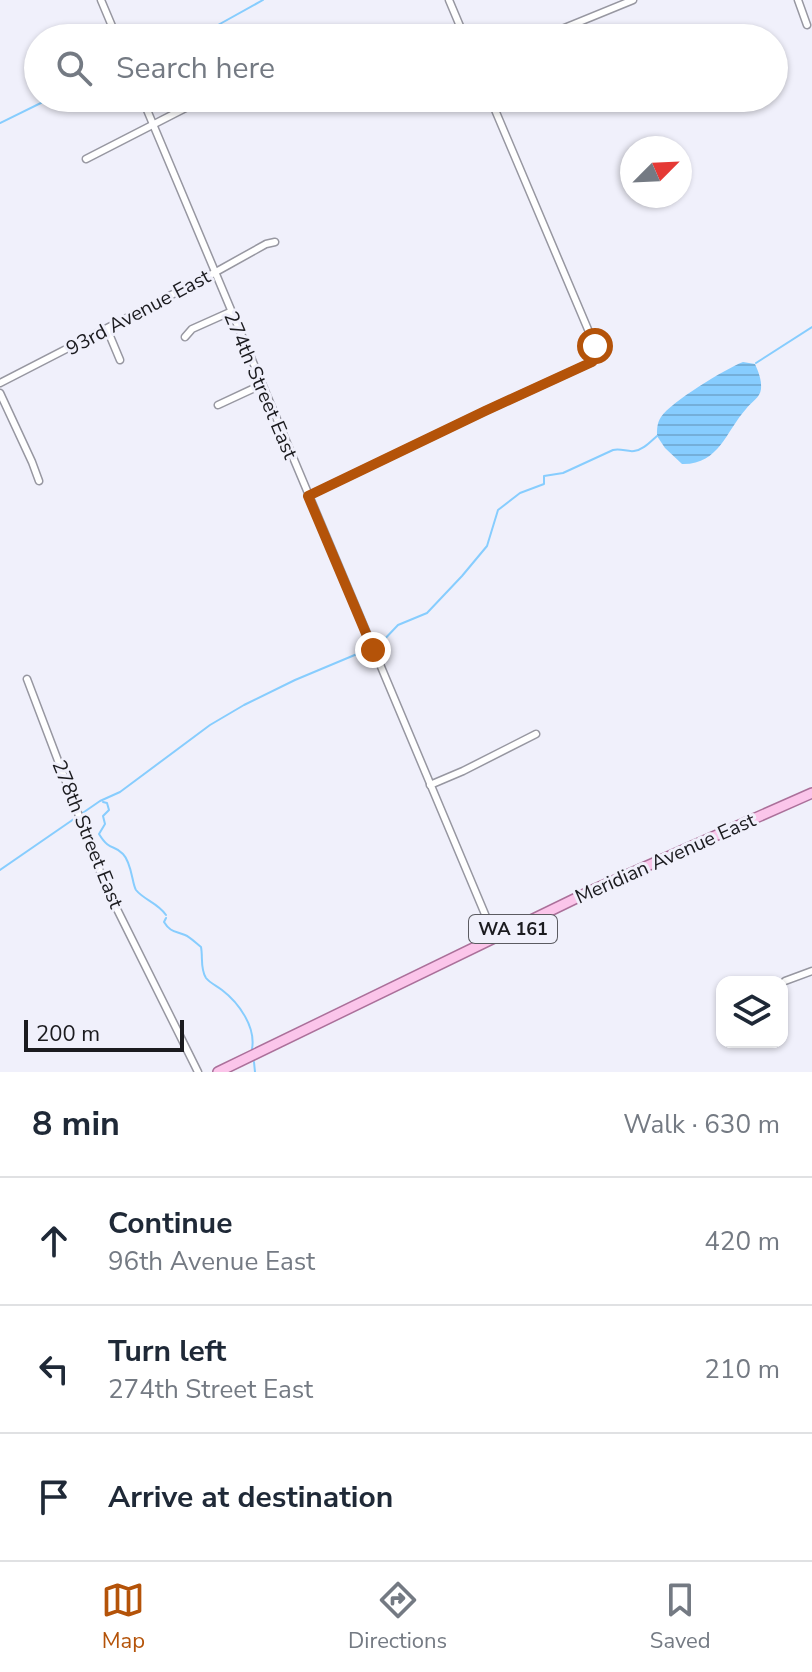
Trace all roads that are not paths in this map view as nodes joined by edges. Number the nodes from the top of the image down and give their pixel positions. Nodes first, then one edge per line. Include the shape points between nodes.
1 (101, 0) edge
2 (449, 0) edge
3 (633, 0) edge
4 (798, 0) edge
5 (111, 24) edge
6 (459, 24) edge
7 (574, 24) edge
8 (807, 25) dead end
9 (147, 112) edge
10 (178, 112) edge
11 (496, 112) edge
12 (152, 126) junction
13 (86, 159) dead end
14 (275, 242) dead end
15 (214, 273) junction
16 (230, 312) junction
17 (107, 329) junction
18 (185, 337) dead end
19 (120, 360) dead end
20 (0, 383) edge
21 (261, 385) junction
22 (0, 393) edge
23 (218, 405) dead end
24 (39, 481) dead end
25 (308, 496) junction
26 (27, 679) dead end
27 (536, 734) dead end
28 (430, 785) junction
29 (812, 793) edge
30 (495, 938) junction
31 (812, 971) edge
32 (788, 980) edge
33 (198, 1072) edge
34 (218, 1072) edge

1 - 5 street
2 - 6 street
3 - 7 street
4 - 8 street
9 - 12 street, 274th Street East
10 - 12 street
11 - 25 street via 597,357
12 - 13 street
12 - 15 street, 274th Street East
14 - 15 street, 93rd Avenue East
15 - 16 street, 274th Street East
15 - 17 street, 93rd Avenue East
16 - 18 street
16 - 21 street, 274th Street East
17 - 19 street
17 - 20 street, 93rd Avenue East
21 - 23 street
21 - 25 street, 274th Street East
22 - 24 street
25 - 28 street, 274th Street East
26 - 33 street, 278th Street East via 106,887
27 - 28 street
28 - 30 street, 274th Street East
29 - 30 main road, Meridian Avenue East / WA 161
30 - 34 main road, Meridian Avenue East / WA 161
31 - 32 street

